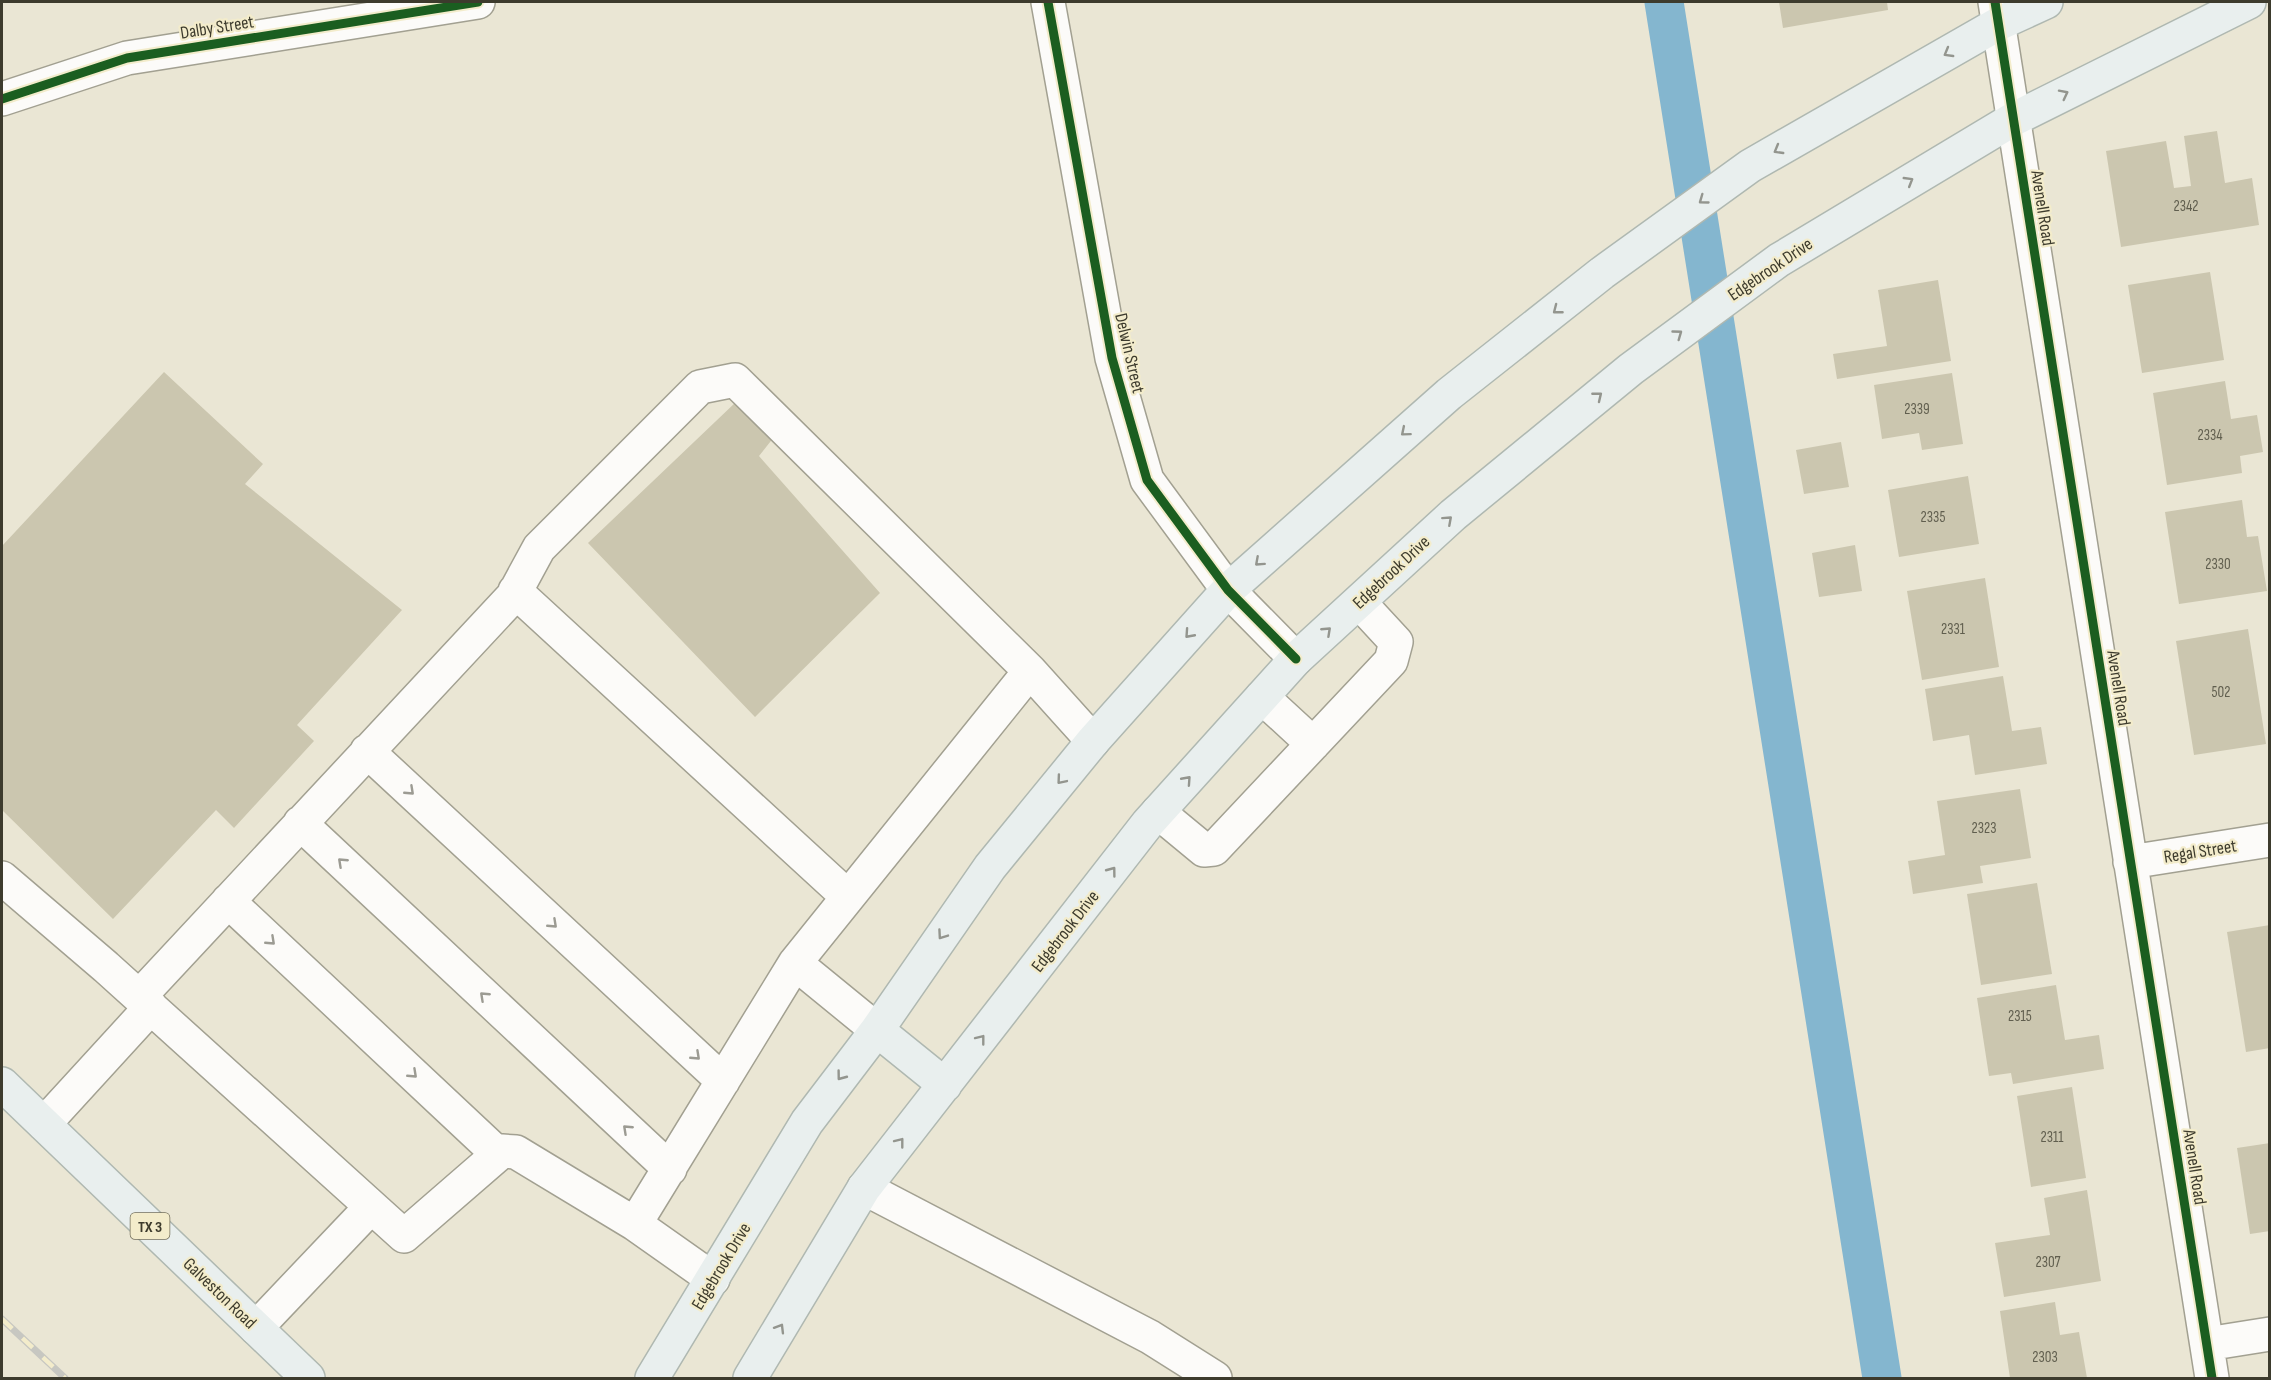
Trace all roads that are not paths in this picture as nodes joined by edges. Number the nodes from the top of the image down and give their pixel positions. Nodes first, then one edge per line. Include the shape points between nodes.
1 (478, 2) edge
2 (1048, 2) edge
3 (2046, 2) edge
4 (2249, 2) edge
5 (1997, 13) edge
6 (2, 99) edge
7 (2012, 120) junction
8 (1228, 590) junction
9 (515, 591) junction
10 (1359, 602) junction
11 (1296, 659) junction
12 (1030, 671) junction
13 (1262, 697) junction
14 (1094, 741) junction
15 (1313, 744) junction
16 (367, 751) junction
17 (1158, 812) junction
18 (300, 823) junction
19 (2270, 840) edge
20 (2130, 862) junction
21 (2, 878) edge
22 (848, 897) junction
23 (228, 901) junction
24 (795, 963) junction
25 (145, 1002) junction
26 (876, 1030) junction
27 (723, 1081) junction
28 (2, 1084) edge
29 (945, 1085) junction
30 (44, 1124) junction
31 (498, 1154) junction
32 (669, 1169) junction
33 (864, 1188) junction
34 (371, 1207) junction
35 (635, 1224) junction
36 (713, 1279) junction
37 (256, 1328) junction
38 (2270, 1334) edge
39 (2207, 1344) junction
40 (308, 1378) edge
41 (652, 1378) edge
42 (750, 1378) edge
43 (1215, 1378) edge
44 (2212, 1378) edge

1 - 6 street, Dalby Street via 127,58
2 - 8 street, Delwin Street via 1112,358 1147,480
3 - 5 main road, Edgebrook Drive
7 -> 4 main road, Edgebrook Drive
5 - 7 street, Avenell Road
5 -> 8 main road, Edgebrook Drive via 1750,166 1602,273 1449,394
10 -> 7 main road, Edgebrook Drive via 1453,515 1631,369 1779,260
7 - 20 street, Avenell Road
8 - 11 street, Delwin Street
8 -> 14 main road, Edgebrook Drive
9 - 12 street via 539,548 700,387 735,380
9 - 16 street
9 - 22 street
11 -> 10 main road, Edgebrook Drive
10 - 15 street via 1396,642 1391,661
11 - 13 main road, Edgebrook Drive
12 - 14 street
12 - 22 street
13 - 15 street
17 -> 13 main road, Edgebrook Drive
14 -> 26 main road, Edgebrook Drive via 990,867
15 - 17 street via 1214,849 1204,850
16 - 18 street
16 -> 27 street
29 -> 17 main road, Edgebrook Drive
18 - 23 street
32 -> 18 street
19 - 20 street, Regal Street
20 - 39 street, Avenell Road
21 - 25 street
22 - 24 street
23 - 25 street
23 -> 31 street
24 - 26 street
24 - 27 street
25 - 30 street
25 - 34 street
26 - 29 main road
26 -> 36 main road, Edgebrook Drive via 807,1122
27 - 32 street
28 - 30 main road, Galveston Road / TX 3
33 -> 29 main road, Edgebrook Drive
30 - 37 main road, Galveston Road / TX 3
31 - 34 street via 404,1236
31 - 35 street via 516,1152
32 - 35 street
42 -> 33 main road, Edgebrook Drive
33 - 43 street via 1150,1337
34 - 37 street
35 - 36 street
36 - 41 main road, Edgebrook Drive
37 - 40 main road, Galveston Road / TX 3
38 - 39 street
39 - 44 street, Avenell Road

